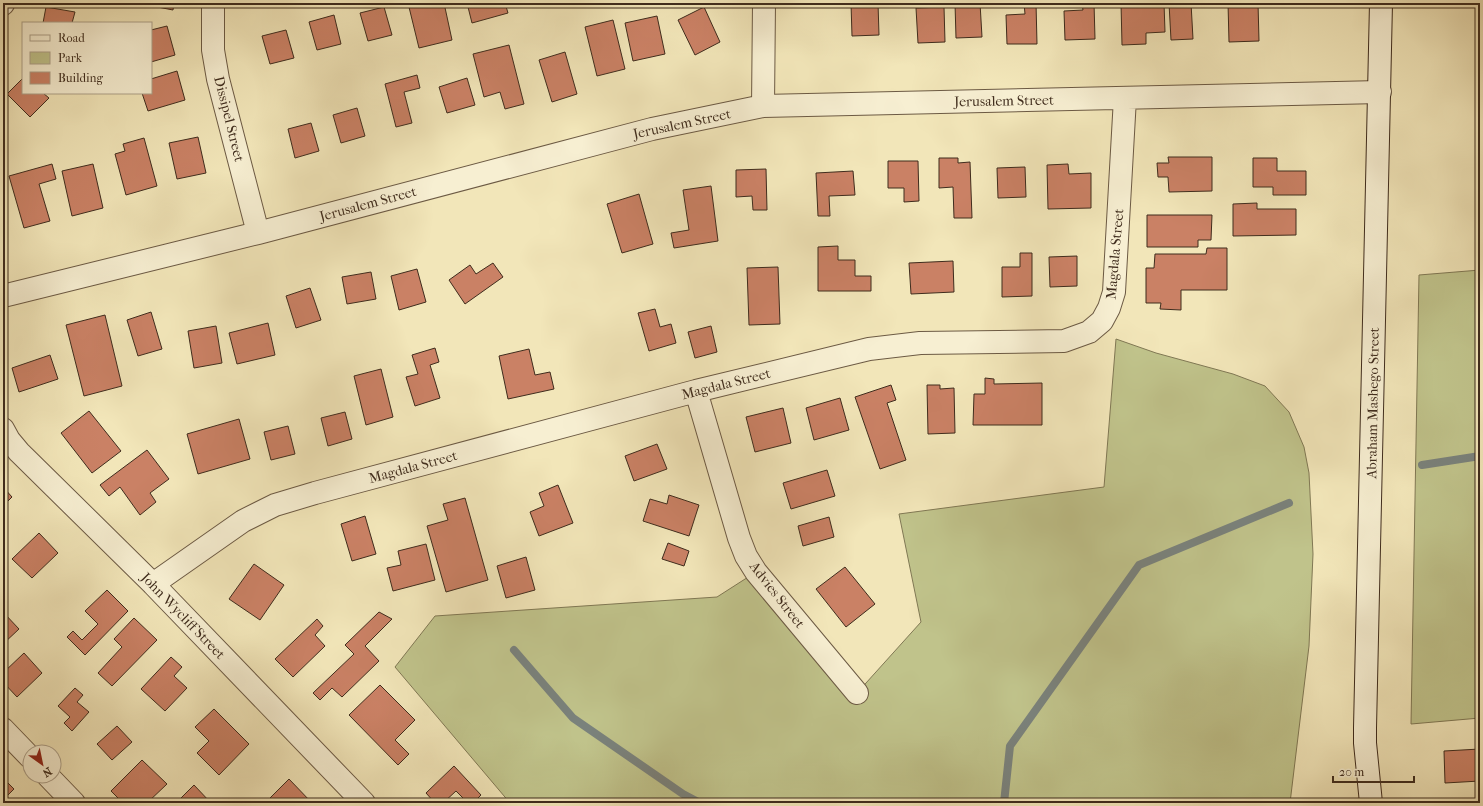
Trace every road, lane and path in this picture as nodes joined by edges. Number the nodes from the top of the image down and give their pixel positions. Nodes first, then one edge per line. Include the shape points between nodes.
1 (213, 3) edge
2 (764, 3) edge
3 (1381, 3) edge
4 (1380, 92) junction
5 (1125, 98) junction
6 (762, 106) junction
7 (258, 233) junction
8 (3, 296) edge
9 (696, 391) junction
10 (3, 429) edge
11 (153, 584) junction
12 (857, 693) dead end
13 (3, 729) edge
14 (22, 749) edge
15 (56, 784) edge
16 (74, 803) edge
17 (364, 803) edge
18 (1371, 803) edge

1 - 7 street, Dissipel Street via 213,50 218,79
2 - 6 street
3 - 4 street, Abraham Mashego Street
4 - 5 street, Jerusalem Street
4 - 18 street, Abraham Mashego Street via 1365,728
5 - 6 street, Jerusalem Street
5 - 9 street, Magdala Street via 1114,292 1110,308 1102,321 1089,332 1064,341 920,343 869,349
6 - 7 street, Jerusalem Street via 652,129
7 - 8 street, Jerusalem Street
9 - 11 street, Magdala Street via 275,505 243,521
9 - 12 street, Advies Street via 746,556 756,572
10 - 11 street, John Wycliff Street via 19,452
11 - 17 street, John Wycliff Street
13 - 14 street
15 - 16 street

